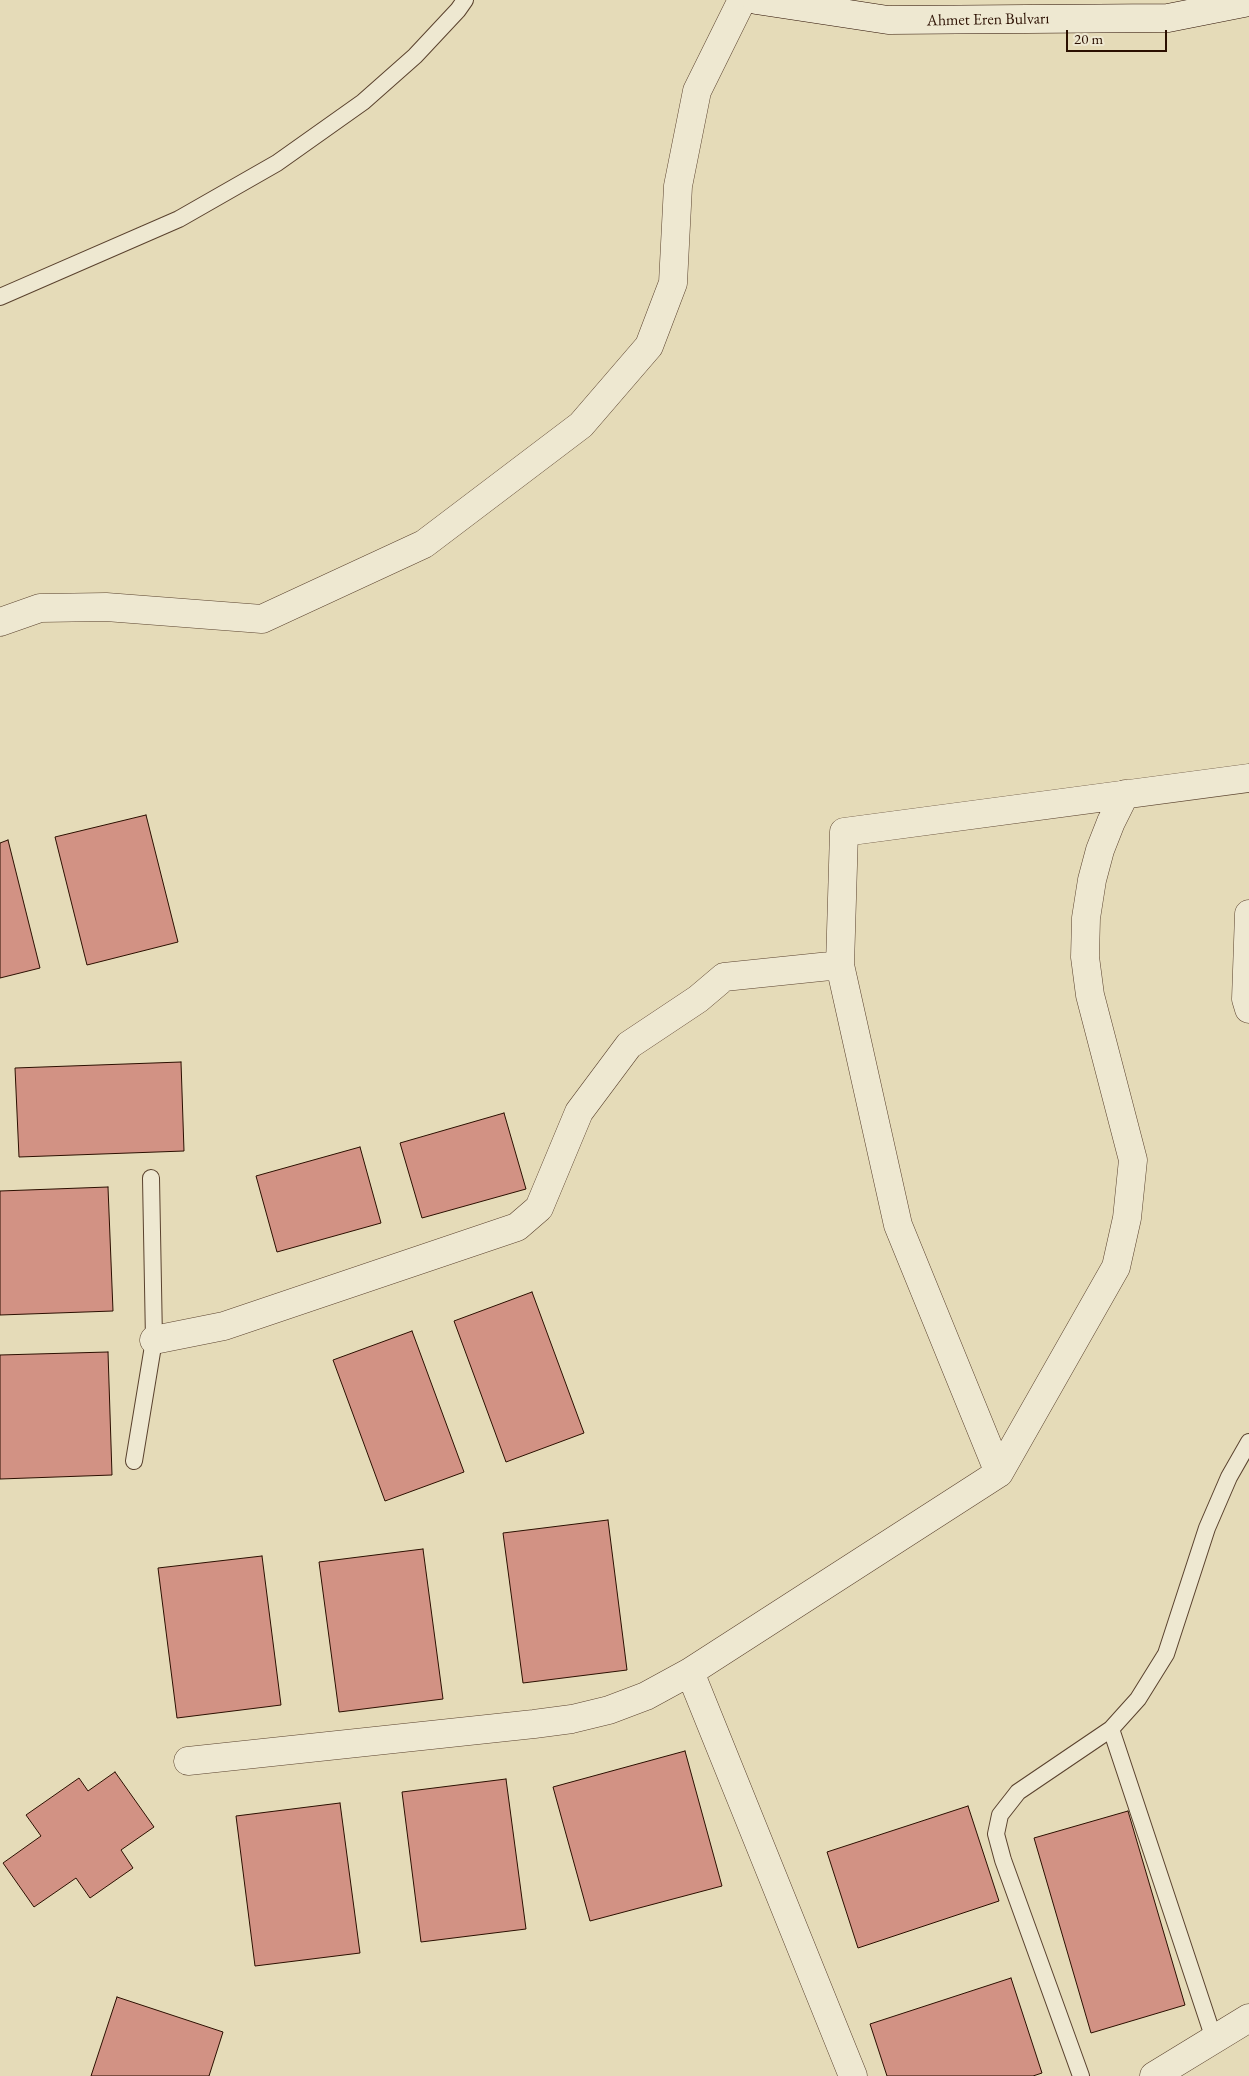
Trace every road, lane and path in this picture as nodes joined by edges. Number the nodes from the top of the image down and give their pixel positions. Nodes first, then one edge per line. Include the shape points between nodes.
1 (465, 0) edge
2 (742, 0) edge
3 (756, 0) edge
4 (1249, 2) edge
5 (0, 297) edge
6 (0, 622) edge
7 (1249, 778) edge
8 (1125, 794) junction
9 (1249, 914) edge
10 (840, 965) junction
11 (1249, 1009) edge
12 (151, 1178) dead end
13 (154, 1340) junction
14 (1249, 1442) edge
15 (134, 1461) dead end
16 (999, 1472) junction
17 (690, 1672) junction
18 (1111, 1729) junction
19 (188, 1761) dead end
20 (1249, 2018) edge
21 (1214, 2039) junction
22 (853, 2076) edge
23 (1081, 2076) edge
24 (1154, 2076) edge

1 - 5 lane via 415,56 363,102 277,162 179,219
2 - 6 street via 698,91 678,186 673,283 649,346 581,425 424,544 262,619 106,607 40,608
3 - 4 street, Ahmet Eren Bulvarı via 888,20 1168,18
7 - 8 street
8 - 10 street via 844,832
8 - 16 street via 1105,836 1092,880 1086,918 1085,957 1090,995 1134,1160 1127,1218 1116,1267
9 - 11 street via 1246,1000
10 - 13 street via 724,977 698,999 629,1045 579,1112 539,1208 517,1227 224,1326
10 - 16 street via 898,1225
12 - 13 lane
13 - 15 lane
14 - 18 lane via 1229,1477 1207,1528 1166,1654 1138,1699
16 - 17 street
17 - 19 street via 646,1696 572,1719
17 - 22 street
18 - 21 lane
18 - 23 lane via 1018,1792 1000,1815 996,1834
20 - 21 street
21 - 24 street

